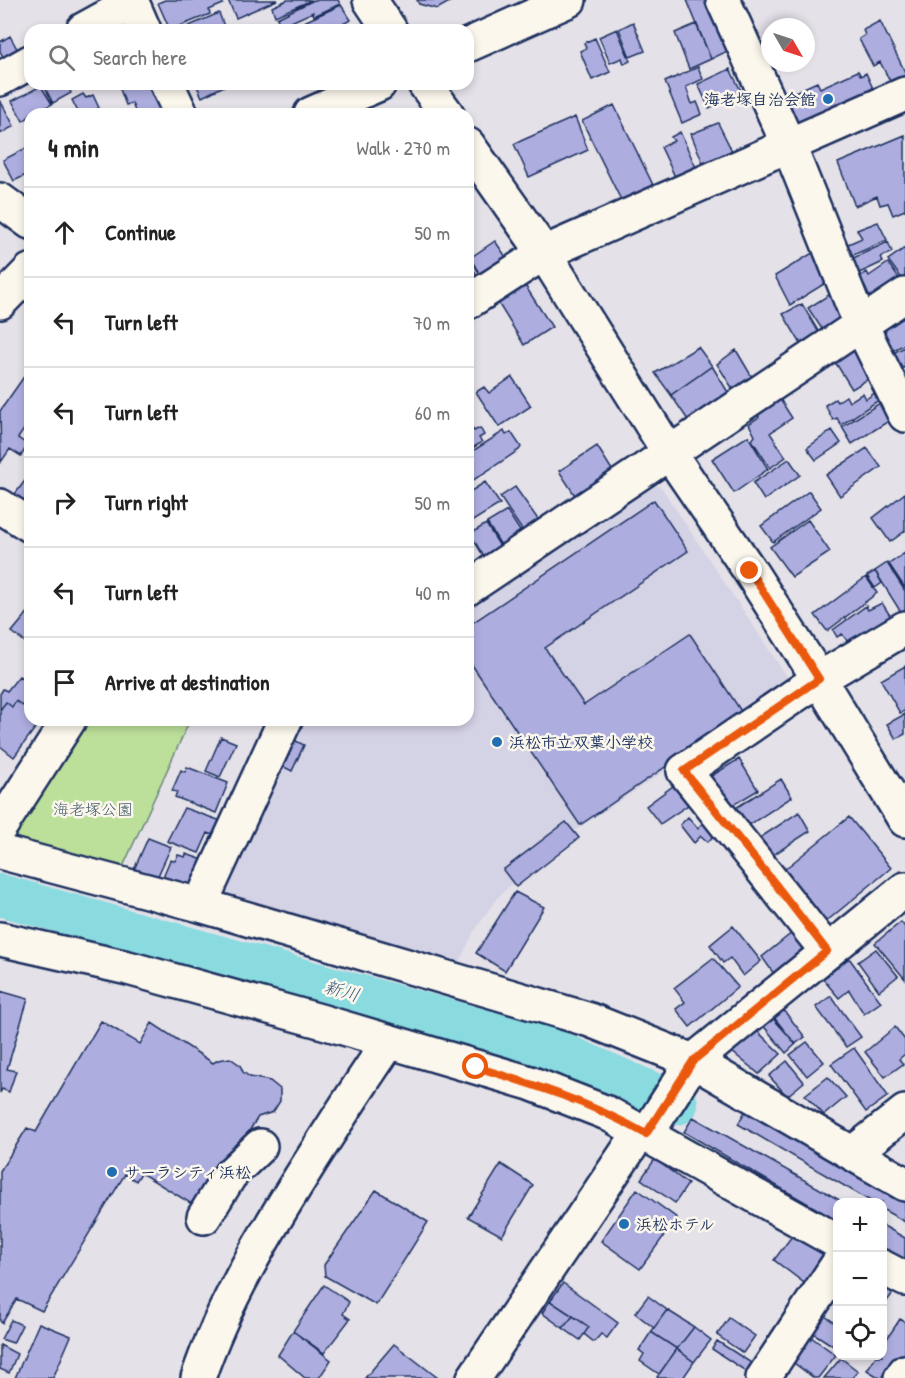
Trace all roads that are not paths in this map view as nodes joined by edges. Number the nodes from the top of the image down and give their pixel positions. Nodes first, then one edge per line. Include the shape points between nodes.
1 (370, 0) edge
2 (723, 0) edge
3 (560, 2) edge
4 (136, 11) edge
5 (100, 24) edge
6 (386, 24) edge
7 (474, 42) edge
8 (24, 65) edge
9 (0, 79) edge
10 (170, 90) edge
11 (366, 90) edge
12 (429, 90) edge
13 (905, 94) edge
14 (178, 108) edge
15 (325, 108) edge
16 (443, 108) edge
17 (789, 146) junction
18 (474, 154) edge
19 (0, 200) edge
20 (24, 218) edge
21 (544, 253) junction
22 (24, 277) edge
23 (905, 295) edge
24 (474, 298) edge
25 (0, 302) edge
26 (860, 323) junction
27 (905, 415) edge
28 (670, 454) junction
29 (0, 506) edge
30 (24, 521) edge
31 (474, 575) edge
32 (905, 628) edge
33 (819, 679) junction
34 (65, 726) edge
35 (282, 726) edge
36 (905, 820) edge
37 (0, 827) edge
38 (0, 852) edge
39 (905, 888) edge
40 (200, 905) junction
41 (0, 939) edge
42 (827, 951) junction
43 (389, 1042) junction
44 (689, 1066) junction
45 (905, 1112) edge
46 (647, 1129) junction
47 (260, 1146) dead end
48 (853, 1153) junction
49 (905, 1184) edge
50 (204, 1217) dead end
51 (833, 1240) edge
52 (833, 1270) edge
53 (887, 1270) edge
54 (905, 1280) edge
55 (905, 1372) edge
56 (198, 1378) edge
57 (474, 1378) edge
58 (763, 1378) edge
59 (901, 1378) edge

1 - 6 street
2 - 17 street
3 - 7 street
4 - 5 street
8 - 9 street
10 - 14 street
11 - 15 street
12 - 16 street
13 - 17 street
17 - 21 street
17 - 26 street
18 - 21 street
19 - 20 street
21 - 24 street
21 - 28 street
22 - 25 street
23 - 26 street
26 - 27 street
26 - 28 street
28 - 31 street
28 - 33 street
29 - 30 street
32 - 33 street
33 - 36 street
33 - 42 street via 684,771
34 - 37 street
35 - 40 street
38 - 40 street
39 - 42 street
40 - 44 street via 590,1020
41 - 43 street via 128,968
42 - 44 street
43 - 46 street via 539,1086
43 - 56 street via 257,1249 230,1300
44 - 46 street
44 - 48 street
45 - 48 street
46 - 51 street
46 - 57 street
47 - 50 street via 230,1175
48 - 49 street
52 - 58 street
53 - 54 street
55 - 59 street

